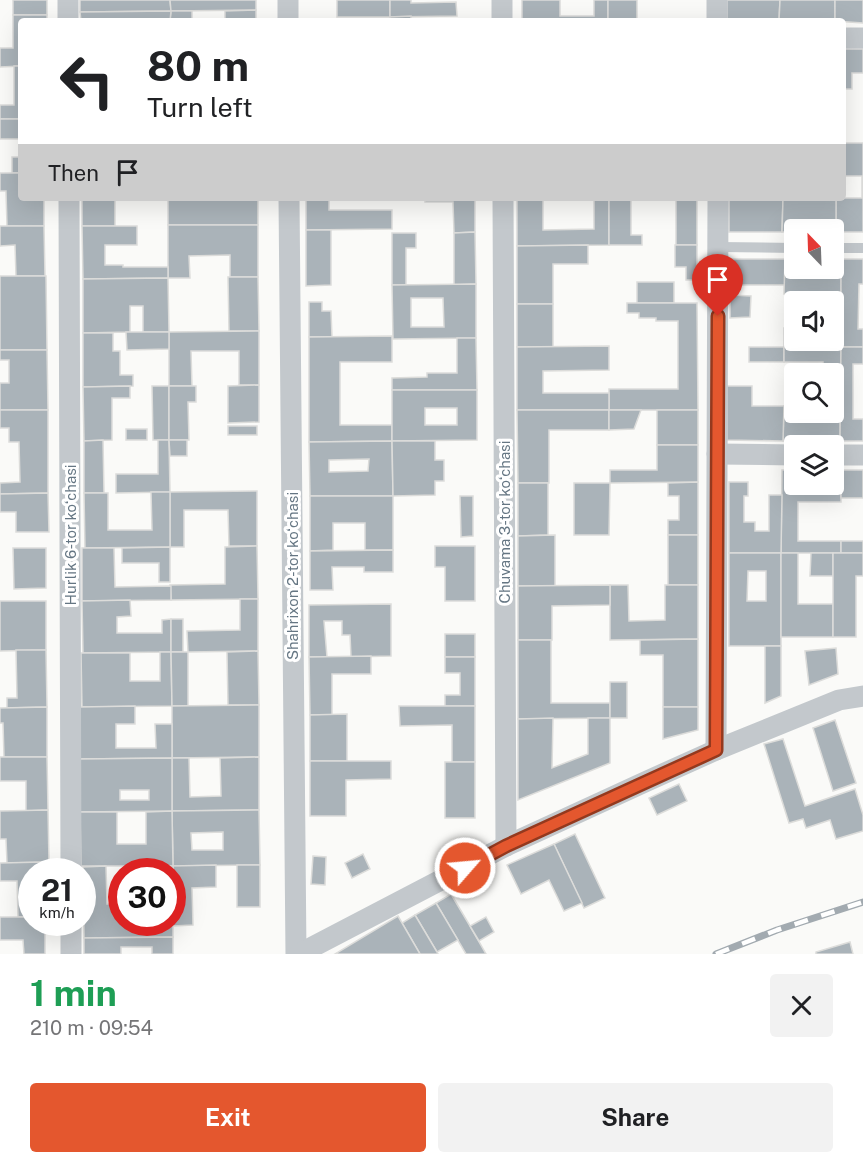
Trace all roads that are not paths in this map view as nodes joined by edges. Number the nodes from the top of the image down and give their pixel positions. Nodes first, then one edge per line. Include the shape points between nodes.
1 (68, 0) edge
2 (288, 0) edge
3 (502, 0) edge
4 (717, 0) edge
5 (68, 18) edge
6 (288, 18) edge
7 (502, 18) edge
8 (717, 18) edge
9 (846, 38) edge
10 (863, 38) edge
11 (69, 201) edge
12 (290, 201) edge
13 (503, 201) edge
14 (718, 201) edge
15 (719, 247) junction
16 (784, 248) edge
17 (844, 248) edge
18 (863, 248) edge
19 (717, 454) junction
20 (784, 455) edge
21 (844, 455) edge
22 (863, 455) edge
23 (863, 696) edge
24 (716, 750) junction
25 (506, 846) junction
26 (70, 858) edge
27 (71, 936) edge
28 (71, 954) edge
29 (298, 954) edge

1 - 5 street
2 - 6 street
3 - 7 street
4 - 8 street
9 - 10 street
11 - 26 street, Hurlik 6-tor koʻchasi
12 - 29 street, Shahrixon 2-tor koʻchasi
13 - 25 street, Chuvama 3-tor koʻchasi
14 - 15 street
15 - 16 lane
15 - 19 street
17 - 18 lane
19 - 20 street
19 - 24 street
21 - 22 street
23 - 24 street via 839,700
24 - 25 street
25 - 29 street
27 - 28 street

